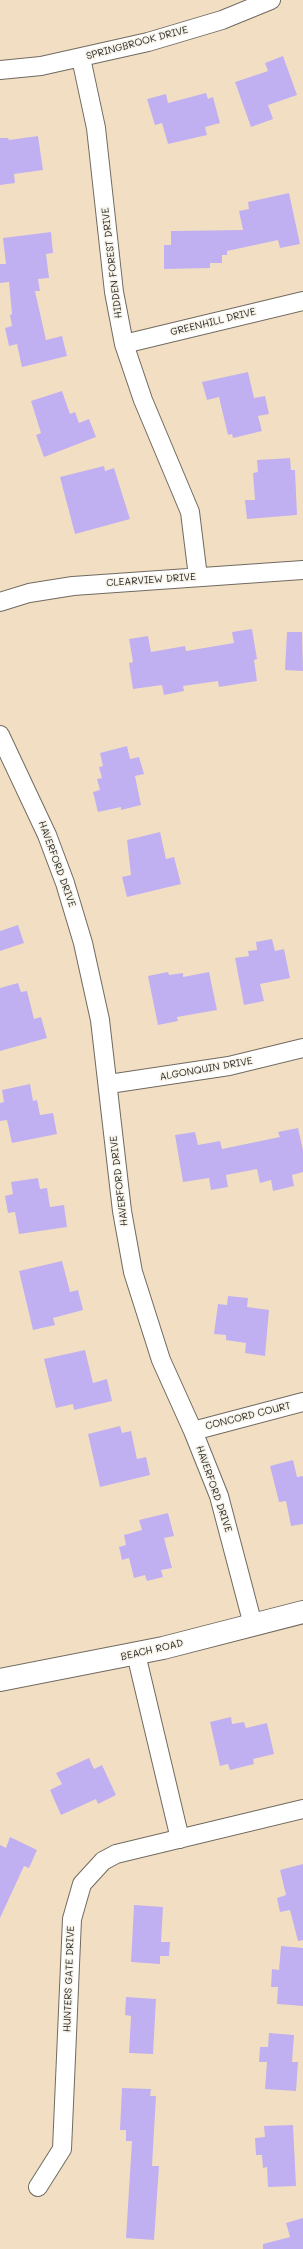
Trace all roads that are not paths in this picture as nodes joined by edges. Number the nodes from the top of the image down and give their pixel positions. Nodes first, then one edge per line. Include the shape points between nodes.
1 (271, 0) edge
2 (81, 58) junction
3 (0, 70) edge
4 (303, 301) edge
5 (124, 344) junction
6 (303, 570) edge
7 (198, 577) junction
8 (0, 602) edge
9 (0, 736) edge
10 (303, 1048) edge
11 (109, 1084) junction
12 (303, 1402) edge
13 (193, 1431) junction
14 (303, 1612) edge
15 (253, 1625) junction
16 (136, 1654) junction
17 (0, 1680) edge
18 (303, 1809) edge
19 (180, 1838) junction
20 (38, 2187) dead end

1 - 2 street, SPRINGBROOK DRIVE via 222,20
2 - 3 street, SPRINGBROOK DRIVE via 41,66
2 - 5 street, HIDDEN FOREST DRIVE via 96,128 114,292
4 - 5 street, GREENHILL DRIVE
5 - 7 street, HIDDEN FOREST DRIVE via 143,400 190,512
6 - 7 street, CLEARVIEW DRIVE
7 - 8 street, CLEARVIEW DRIVE via 73,586 28,593
9 - 11 street, HAVERFORD DRIVE via 47,834 76,917 100,1020
10 - 11 street, ALGONQUIN DRIVE via 229,1066
11 - 13 street, HAVERFORD DRIVE via 122,1211 133,1272 161,1360
12 - 13 street, CONCORD COURT
13 - 15 street, HAVERFORD DRIVE via 228,1522
14 - 15 street, BEACH ROAD
15 - 16 street, BEACH ROAD
16 - 17 street, BEACH ROAD
16 - 19 street
18 - 19 street, HUNTERS GATE DRIVE
19 - 20 street, HUNTERS GATE DRIVE via 116,1854 103,1861 82,1884 72,1919 62,2149

